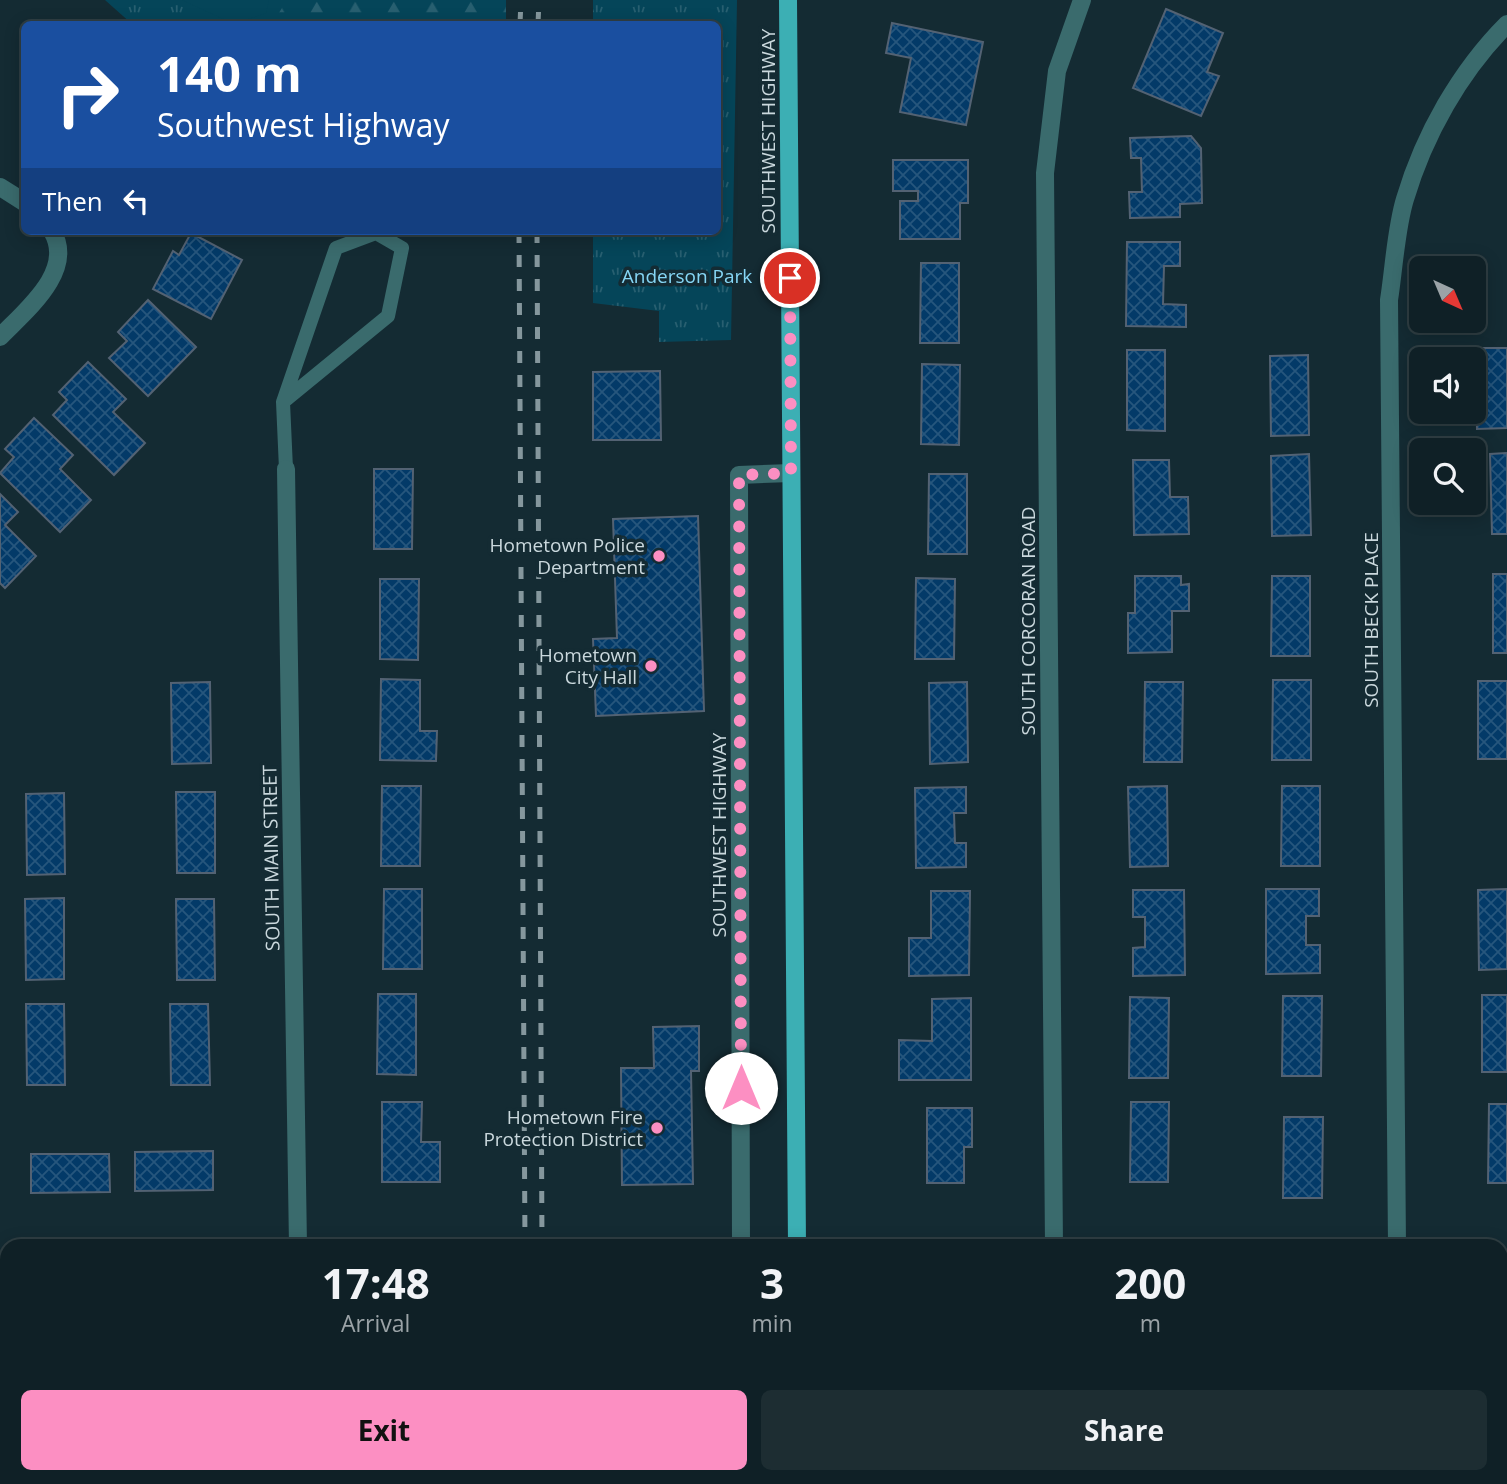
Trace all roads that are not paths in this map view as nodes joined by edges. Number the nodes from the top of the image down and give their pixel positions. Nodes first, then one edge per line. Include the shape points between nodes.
1 (788, 0) edge
2 (1082, 0) edge
3 (1507, 24) edge
4 (0, 187) edge
5 (21, 200) edge
6 (54, 235) edge
7 (371, 235) edge
8 (379, 235) edge
9 (0, 337) edge
10 (283, 402) junction
11 (286, 469) joint
12 (791, 473) junction
13 (299, 1239) edge
14 (741, 1239) edge
15 (797, 1239) edge
16 (1054, 1239) edge
17 (1397, 1239) edge

1 - 12 main road, SOUTHWEST HIGHWAY
2 - 16 street, SOUTH CORCORAN ROAD via 1057,71 1045,173
3 - 17 street, SOUTH BECK PLACE via 1486,46 1434,123 1404,200 1389,300
4 - 5 street
6 - 9 street via 59,243 57,268 40,296
7 - 10 lane via 336,248
8 - 10 lane via 402,248 388,316
10 - 11 lane
11 - 13 street, SOUTH MAIN STREET
12 - 14 street, SOUTHWEST HIGHWAY via 739,475
12 - 15 main road, SOUTHWEST HIGHWAY

